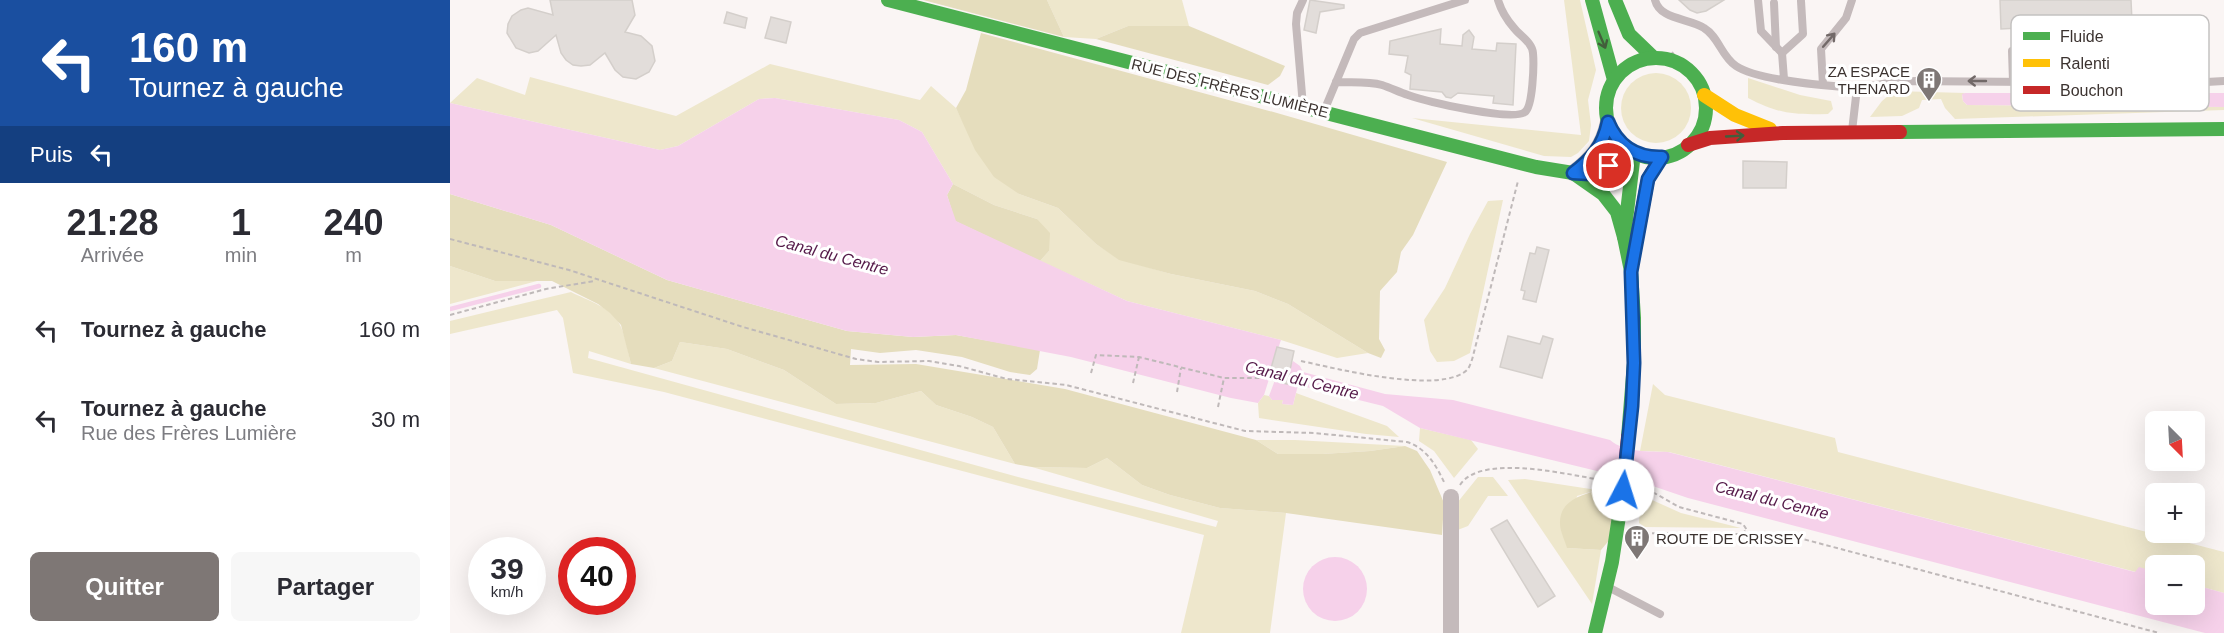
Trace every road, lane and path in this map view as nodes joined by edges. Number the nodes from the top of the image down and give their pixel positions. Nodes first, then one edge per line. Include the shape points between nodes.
1 (888, 0) edge
2 (1303, 0) edge
3 (1465, 0) edge
4 (1498, 0) edge
5 (1592, 0) edge
6 (1616, 0) edge
7 (1655, 0) edge
8 (1758, 0) edge
9 (1852, 0) edge
10 (1801, 1) edge
11 (1774, 3) dead end
12 (1779, 50) junction
13 (1654, 58) junction
14 (1784, 79) junction
15 (1614, 80) junction
16 (2011, 81) edge
17 (2209, 81) edge
18 (2224, 81) edge
19 (1336, 82) junction
20 (1823, 85) junction
21 (1857, 87) junction
22 (1704, 95) junction
23 (1303, 106) junction
24 (1323, 112) junction
25 (1608, 122) junction
26 (2224, 129) edge
27 (1852, 132) junction
28 (1783, 133) junction
29 (1688, 145) junction
30 (1631, 151) junction
31 (1662, 157) junction
32 (1522, 164) junction
33 (1573, 173) junction
34 (1624, 237) junction
35 (450, 239) edge
36 (1631, 272) junction
37 (597, 281) junction
38 (450, 315) edge
39 (1139, 357) junction
40 (1301, 361) dead end
41 (1181, 368) junction
42 (1091, 373) dead end
43 (1224, 378) junction
44 (1269, 378) dead end
45 (1133, 383) dead end
46 (1177, 393) dead end
47 (1218, 407) dead end
48 (1452, 497) joint
49 (1745, 533) dead end
50 (1608, 587) junction
51 (1660, 614) dead end
52 (1451, 633) edge
53 (1595, 633) edge
54 (2159, 633) edge

1 - 23 street, RUE DES FRÈRES LUMIÈRE
2 - 23 lane via 1296,24
3 - 19 lane via 1360,33
4 - 19 lane via 1507,20 1533,53 1532,91 1526,112 1513,115 1477,111 1380,85
5 -> 15 street
6 - 13 street via 1629,34
7 - 14 lane via 1666,14 1712,33 1734,65 1747,72
8 - 12 lane via 1761,31
20 -> 9 lane via 1821,49 1846,18
10 - 12 lane via 1803,33
11 - 12 lane
12 - 14 lane
13 - 15 street via 1632,64
13 - 22 street via 1683,66
14 - 20 lane
15 - 25 street via 1606,101
16 -> 21 lane via 1902,81
17 - 18 lane
19 - 24 lane
20 - 21 lane
21 - 27 lane
22 - 28 street via 1743,121
22 - 29 street via 1703,122
23 - 24 street, RUE DES FRÈRES LUMIÈRE
24 - 32 street, RUE DES FRÈRES LUMIÈRE
25 - 30 street via 1619,142
25 - 33 street via 1596,154
26 - 27 street
27 - 28 street
29 -> 28 street via 1710,138
29 - 31 street
30 - 31 street
30 - 33 street, RUE DES FRÈRES LUMIÈRE via 1600,171
30 - 34 street
31 - 36 street via 1648,179
32 - 33 street, RUE DES FRÈRES LUMIÈRE
32 - 40 path via 1468,368 1457,376 1432,381 1345,371
33 - 34 street, RUE DES FRÈRES LUMIÈRE via 1602,194 1617,212
34 - 36 street
35 - 37 path
36 - 50 street, bridge via 1634,363 1616,552
37 - 38 path via 546,289
37 - 48 path via 856,359 929,361 1007,380 1066,385 1245,431 1407,442 1426,453
39 - 41 path
39 - 42 path via 1096,354
39 - 45 path
41 - 43 path
41 - 46 path
43 - 44 path
43 - 47 path
48 - 52 street
49 - 54 path via 1799,538
50 - 51 lane
50 - 53 street

